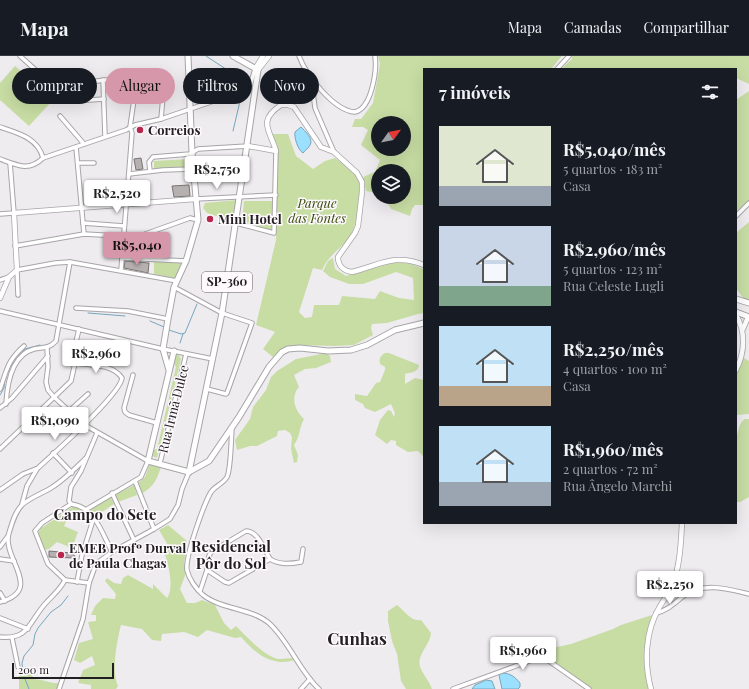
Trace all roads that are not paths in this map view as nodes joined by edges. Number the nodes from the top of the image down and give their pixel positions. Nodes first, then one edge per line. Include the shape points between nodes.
1 (20, 56) edge
2 (188, 56) edge
3 (233, 56) edge
4 (263, 56) edge
5 (269, 56) edge
6 (299, 56) edge
7 (375, 56) edge
8 (569, 56) edge
9 (306, 68) edge
10 (558, 68) edge
11 (256, 69) junction
12 (103, 80) joint
13 (252, 80) edge
14 (97, 81) edge
15 (319, 87) edge
16 (252, 90) edge
17 (255, 90) junction
18 (104, 99) junction
19 (134, 104) edge
20 (162, 104) edge
21 (205, 104) edge
22 (314, 104) edge
23 (190, 109) junction
24 (60, 116) dead end
25 (161, 119) junction
26 (0, 127) edge
27 (130, 127) junction
28 (105, 136) junction
29 (84, 144) junction
30 (248, 146) junction
31 (76, 147) junction
32 (276, 151) junction
33 (334, 152) junction
34 (192, 153) junction
35 (43, 158) junction
36 (0, 159) edge
37 (94, 162) dead end
38 (10, 163) junction
39 (78, 163) junction
40 (193, 169) junction
41 (150, 171) junction
42 (129, 174) junction
43 (276, 195) junction
44 (240, 197) junction
45 (195, 199) junction
46 (749, 203) edge
47 (126, 204) junction
48 (82, 208) junction
49 (14, 213) junction
50 (0, 214) edge
51 (737, 215) edge
52 (198, 220) junction
53 (84, 223) junction
54 (236, 223) junction
55 (124, 226) junction
56 (84, 234) junction
57 (123, 237) junction
58 (15, 246) junction
59 (122, 258) junction
60 (186, 261) junction
61 (70, 262) junction
62 (423, 265) edge
63 (17, 270) junction
64 (121, 270) junction
65 (8, 276) junction
66 (0, 280) edge
67 (177, 281) junction
68 (174, 287) junction
69 (18, 295) dead end
70 (0, 298) edge
71 (737, 299) edge
72 (748, 304) edge
73 (76, 308) dead end
74 (0, 311) edge
75 (222, 313) junction
76 (737, 313) edge
77 (737, 315) edge
78 (749, 316) edge
79 (168, 319) junction
80 (423, 323) edge
81 (58, 324) junction
82 (79, 329) junction
83 (743, 329) junction
84 (24, 346) dead end
85 (46, 348) junction
86 (163, 349) junction
87 (174, 352) junction
88 (186, 354) junction
89 (48, 356) junction
90 (13, 359) junction
91 (19, 359) junction
92 (213, 359) junction
93 (75, 363) junction
94 (737, 368) edge
95 (169, 370) junction
96 (133, 375) dead end
97 (0, 389) edge
98 (207, 389) junction
99 (88, 394) dead end
100 (54, 397) junction
101 (6, 404) junction
102 (0, 408) edge
103 (69, 411) junction
104 (157, 423) junction
105 (83, 424) junction
106 (232, 428) junction
107 (96, 433) junction
108 (0, 449) edge
109 (53, 453) junction
110 (86, 458) junction
111 (148, 461) junction
112 (160, 463) junction
113 (38, 468) junction
114 (189, 472) junction
115 (72, 473) junction
116 (135, 481) junction
117 (0, 490) edge
118 (112, 493) junction
119 (22, 504) junction
120 (71, 504) junction
121 (87, 509) junction
122 (94, 517) junction
123 (682, 524) edge
124 (154, 529) junction
125 (8, 536) junction
126 (134, 540) junction
127 (0, 547) edge
128 (303, 549) dead end
129 (112, 552) junction
130 (0, 559) edge
131 (270, 559) junction
132 (14, 561) junction
133 (207, 570) junction
134 (65, 580) junction
135 (77, 582) junction
136 (89, 583) junction
137 (200, 591) junction
138 (0, 593) edge
139 (749, 594) edge
140 (5, 601) junction
141 (0, 602) edge
142 (656, 613) junction
143 (0, 618) edge
144 (28, 629) junction
145 (0, 637) edge
146 (12, 638) junction
147 (18, 667) dead end
148 (310, 679) junction
149 (59, 689) edge
150 (301, 689) edge
151 (319, 689) edge
152 (453, 689) edge
153 (589, 689) edge
154 (651, 689) edge

1 - 18 street via 68,98 75,101
2 - 23 main road
3 - 11 main road
4 - 11 main road
5 - 11 main road
6 - 9 street
7 - 15 street via 376,67 370,95 364,107 358,112 344,109
8 - 10 street
11 - 13 street
11 - 17 main road, SP-360
12 - 14 street
12 - 18 street
16 - 17 street
17 - 30 main road, SP-360
18 - 28 street
19 - 27 street
20 - 25 street
21 - 23 street
22 - 33 street
23 - 25 street
23 - 34 main road
24 - 29 street
25 - 27 street
26 - 35 street via 34,142
27 - 28 street
27 - 42 street via 132,133
28 - 29 street
29 - 31 street
30 - 32 main road
30 - 34 street via 198,149
30 - 44 main road, SP-360
31 - 35 street
31 - 39 street
32 - 33 main road via 266,125 272,112 285,105 298,111 321,146
32 - 43 street
33 - 62 main road via 357,173 362,188 357,229 338,257 342,268 352,272 395,259
34 - 40 main road
34 - 41 street via 153,157 149,162
35 - 38 street via 38,164 29,167
36 - 38 street
37 - 39 street
38 - 49 street
39 - 48 street
40 - 41 street
40 - 45 main road
41 - 42 street
42 - 47 street
43 - 44 street
43 - 54 street via 274,233
44 - 45 street
44 - 54 main road, SP-360
45 - 47 main road
45 - 52 main road
46 - 51 street
47 - 48 main road
47 - 55 street
48 - 49 main road
48 - 53 street
49 - 50 street
49 - 58 main road
52 - 57 street via 190,218 141,237
52 - 60 main road
53 - 55 street
53 - 56 street
54 - 75 main road, SP-360
55 - 57 street
56 - 57 street
56 - 58 street
57 - 59 street
58 - 63 main road
59 - 60 street
59 - 64 street
60 - 67 main road
61 - 63 street
61 - 64 street
61 - 81 street
63 - 65 main road
63 - 69 street
64 - 67 street
65 - 66 street
65 - 70 main road
67 - 68 main road
68 - 75 street
68 - 79 main road
71 - 72 main road
73 - 79 street via 128,311
74 - 81 street
75 - 92 main road, SP-360
75 - 98 street via 251,322 252,325 226,394
76 - 78 main road
77 - 83 main road
78 - 83 main road
79 - 86 main road
80 - 106 main road via 395,330 351,350 300,348 282,352 269,367
81 - 82 street
81 - 85 street via 56,341
82 - 86 street
82 - 93 street via 72,359
83 - 94 main road via 744,341
84 - 90 street
85 - 89 street
85 - 91 street via 30,351
86 - 87 street
86 - 95 main road
87 - 88 street
87 - 95 main road
88 - 92 street
88 - 112 street, Rua Irmã Dulce
89 - 100 street via 46,382
89 - 101 street
90 - 91 street
90 - 97 street via 4,374
91 - 101 street via 10,374
92 - 98 main road, SP-360
93 - 100 street via 71,381
93 - 105 street via 116,371 122,378 112,396
95 - 104 main road
96 - 104 street via 125,412
98 - 114 main road, SP-360
99 - 103 street
100 - 103 street
100 - 108 street
101 - 102 street
103 - 105 street
104 - 111 main road
105 - 107 street
105 - 109 street
106 - 114 main road via 209,461
106 - 137 street via 227,476 210,495 189,552 187,570 192,582
107 - 110 street
107 - 111 street
109 - 113 street
109 - 115 street
110 - 115 street
110 - 120 street via 71,487
111 - 112 main road
111 - 116 street via 141,476
112 - 114 main road
113 - 117 street via 23,474
113 - 119 street via 30,479
114 - 124 street via 176,511 170,519
115 - 119 street
116 - 118 street
116 - 124 street
118 - 121 street
118 - 126 street
119 - 125 street
120 - 121 street
120 - 134 street via 42,523 35,531 48,564
121 - 122 street
122 - 129 street
122 - 135 street
123 - 142 main road via 674,581
124 - 126 street
125 - 127 street
125 - 132 street
126 - 129 street
128 - 131 street via 301,562 289,564
129 - 136 street via 96,564
130 - 132 street
131 - 133 street via 229,583
131 - 133 street via 256,535 246,531 211,552 208,556
132 - 140 street via 21,585 15,595
133 - 137 street
134 - 135 street
134 - 144 street
135 - 136 street
136 - 149 street via 82,619
137 - 148 street via 211,600 259,617 269,624 289,646
138 - 140 street
139 - 142 street via 725,588 697,590 664,611
140 - 141 street
142 - 154 main road via 647,646 647,671
143 - 144 street
144 - 146 street
145 - 146 street
146 - 147 street
148 - 150 street
148 - 151 street
152 - 153 street via 540,658 549,661

